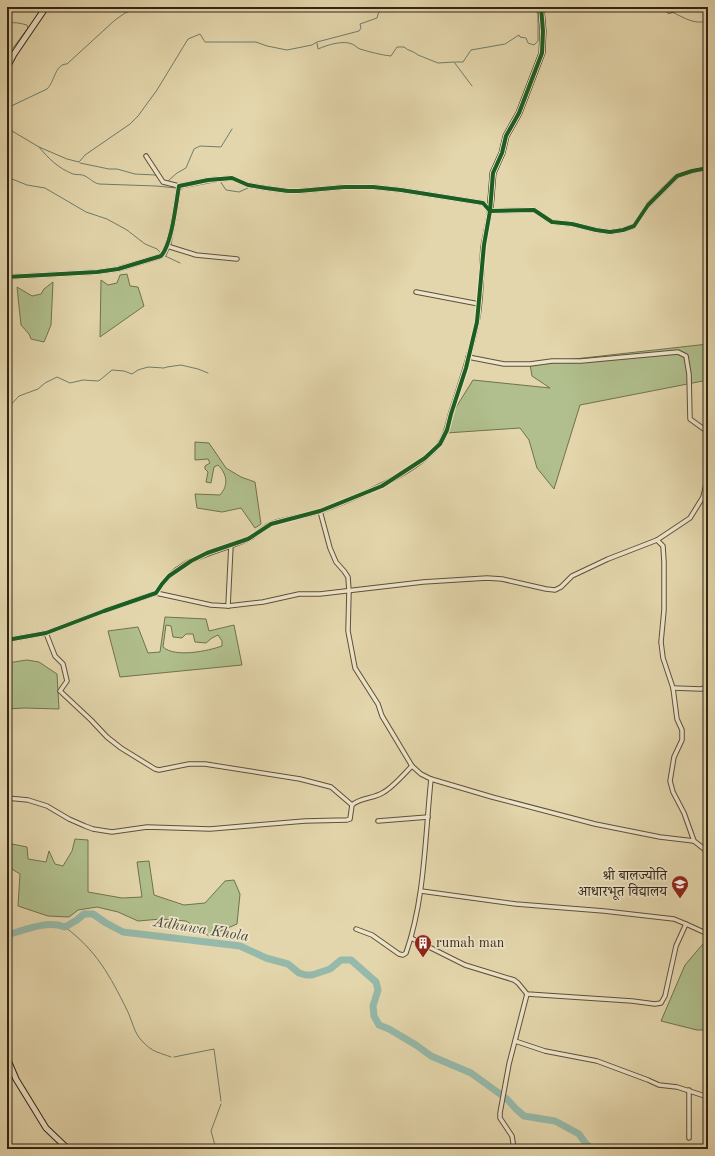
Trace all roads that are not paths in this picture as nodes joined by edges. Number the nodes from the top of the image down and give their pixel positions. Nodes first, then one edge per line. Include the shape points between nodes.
1 (46, 7) edge
2 (541, 7) edge
3 (682, 7) edge
4 (669, 11) dead end
5 (7, 67) edge
6 (146, 156) dead end
7 (708, 168) edge
8 (179, 186) junction
9 (490, 211) junction
10 (167, 246) junction
11 (237, 259) dead end
12 (7, 277) edge
13 (416, 292) dead end
14 (479, 304) junction
15 (468, 357) junction
16 (708, 432) edge
17 (708, 476) edge
18 (320, 511) junction
19 (658, 540) junction
20 (231, 545) junction
21 (349, 591) junction
22 (156, 593) junction
23 (228, 606) junction
24 (46, 633) junction
25 (7, 640) edge
26 (708, 687) edge
27 (673, 688) junction
28 (412, 766) junction
29 (432, 779) junction
30 (7, 798) edge
31 (352, 805) junction
32 (428, 816) junction
33 (378, 821) dead end
34 (694, 841) junction
35 (708, 852) edge
36 (421, 891) junction
37 (686, 924) junction
38 (356, 929) dead end
39 (708, 934) edge
40 (411, 938) junction
41 (527, 994) junction
42 (515, 1041) junction
43 (7, 1058) edge
44 (689, 1090) junction
45 (708, 1097) edge
46 (689, 1138) dead end
47 (68, 1149) edge
48 (514, 1149) edge

1 - 5 street
2 - 9 street via 542,53 519,113 506,136 494,172
3 - 4 street
6 - 8 street via 163,182
7 - 9 street via 677,176 648,204 634,226 623,230 610,232 552,222 534,210
8 - 9 street via 232,178 248,185 288,191 373,187 483,203
8 - 10 street
9 - 14 street
10 - 11 street via 196,254
10 - 12 street via 162,255 118,269
13 - 14 street
14 - 15 street
15 - 16 street via 517,364 678,352 686,356 690,419
15 - 18 street via 447,430 440,444 425,458 382,486
17 - 19 street via 703,497 690,518
18 - 20 street via 271,524 248,539
18 - 21 street via 330,548 336,562 348,577
19 - 21 street via 572,576 555,590 487,578
19 - 27 street via 663,546 664,562 664,610 660,642
20 - 22 street via 207,553 179,568
20 - 23 street
21 - 23 street via 299,594
21 - 28 street via 348,631 355,668
22 - 23 street via 211,605
22 - 24 street
24 - 25 street
24 - 31 street via 55,656 63,664 65,671 67,681 60,692 107,737 154,769 205,764 300,779 332,787
26 - 27 street
27 - 34 street via 682,740 674,757 670,781
28 - 29 street
28 - 31 street via 385,792 356,801
29 - 32 street
29 - 34 street via 595,824
30 - 31 street via 28,800 47,806 85,826 112,832 147,827 210,829 347,820 350,819
32 - 33 street
32 - 36 street
34 - 35 street
36 - 37 street via 516,904 674,919
36 - 40 street
37 - 39 street
37 - 41 street via 676,946 661,1003
38 - 40 street via 372,935 404,955
40 - 41 street via 465,965 514,980
41 - 42 street
42 - 44 street via 551,1052 597,1061 659,1085
42 - 48 street via 500,1113 500,1118 512,1136
43 - 47 street via 16,1079 46,1128
44 - 45 street
44 - 46 street

